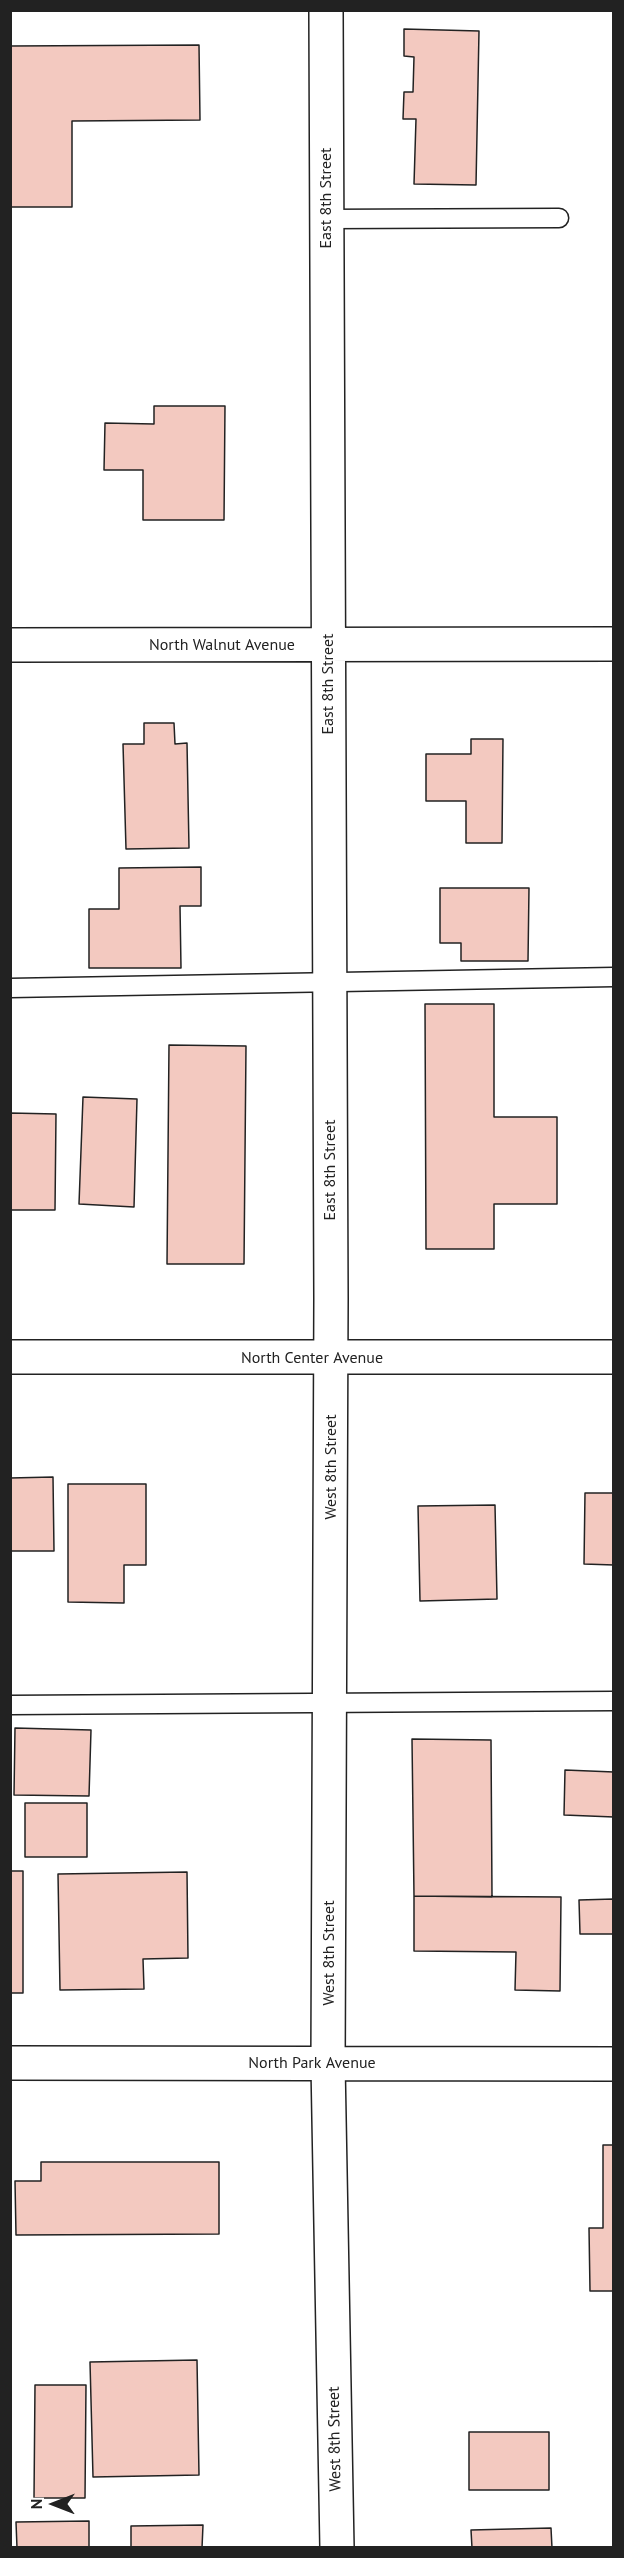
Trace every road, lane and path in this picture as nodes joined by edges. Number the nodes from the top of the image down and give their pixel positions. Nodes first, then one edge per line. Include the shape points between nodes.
1 (326, 10) edge
2 (559, 218) dead end
3 (326, 219) junction
4 (328, 644) junction
5 (614, 644) edge
6 (10, 645) edge
7 (614, 977) edge
8 (329, 982) junction
9 (10, 988) edge
10 (10, 1357) edge
11 (614, 1357) edge
12 (331, 1358) junction
13 (614, 1701) edge
14 (330, 1703) junction
15 (10, 1705) edge
16 (10, 2063) edge
17 (328, 2064) junction
18 (614, 2064) edge
19 (337, 2547) edge

1 - 3 street, East 8th Street
2 - 3 lane
3 - 4 street, East 8th Street
4 - 5 street, North Walnut Avenue
4 - 6 street, North Walnut Avenue
4 - 8 street, East 8th Street
7 - 8 lane
8 - 9 lane
8 - 12 street, East 8th Street
10 - 12 street, North Center Avenue
11 - 12 street, North Center Avenue
12 - 14 street, West 8th Street
13 - 14 lane
14 - 15 lane
14 - 17 street, West 8th Street
16 - 17 street, North Park Avenue
17 - 18 street, North Park Avenue
17 - 19 street, West 8th Street

